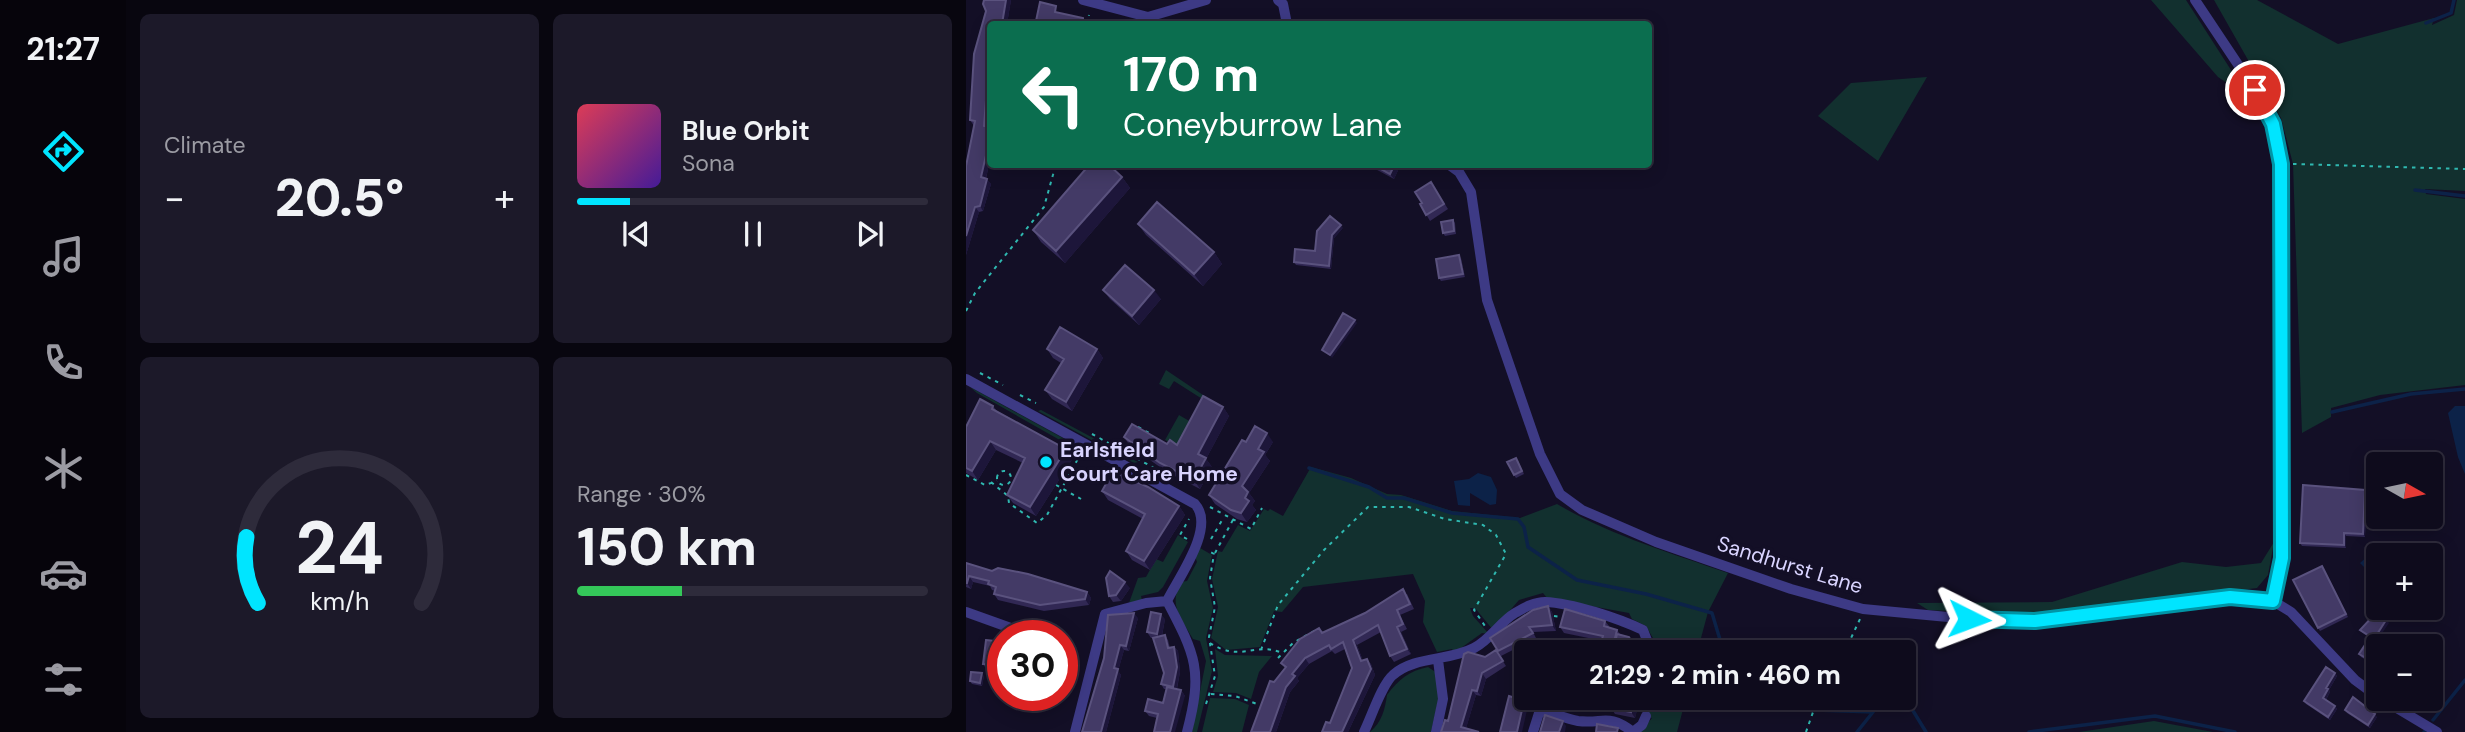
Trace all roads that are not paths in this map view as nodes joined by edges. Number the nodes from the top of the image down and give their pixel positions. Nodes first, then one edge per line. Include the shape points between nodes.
1 (1083, 0) edge
2 (1206, 0) edge
3 (2195, 0) edge
4 (1282, 1) edge
5 (1286, 21) edge
6 (1454, 168) edge
7 (966, 379) edge
8 (1167, 601) junction
9 (2273, 601) junction
10 (966, 611) edge
11 (990, 620) edge
12 (1648, 640) edge
13 (1438, 660) junction
14 (2366, 688) edge
15 (2401, 711) edge
16 (1646, 716) dead end
17 (1075, 732) edge
18 (1187, 732) edge
19 (1364, 732) edge
20 (1436, 732) edge
21 (1533, 732) edge
22 (1633, 732) edge
23 (2437, 732) edge

1 - 2 street via 1148,18
3 - 9 street via 2273,124 2281,164 2282,558
4 - 5 street
6 - 9 street, Sandhurst Lane via 1471,192 1487,300 1540,454 1560,494 1582,510 1656,542 1863,609 2035,621 2230,597
7 - 8 street via 1195,504 1204,520 1203,533
8 - 17 street via 1105,614
8 - 18 street via 1197,667
9 - 14 street via 2291,612
10 - 11 street
12 - 13 street via 1643,630 1630,623 1545,602 1511,615 1474,648
13 - 19 street via 1388,671
13 - 20 street via 1443,699
15 - 23 street
16 - 22 street
21 - 22 street via 1539,713 1545,711 1580,721 1615,721

